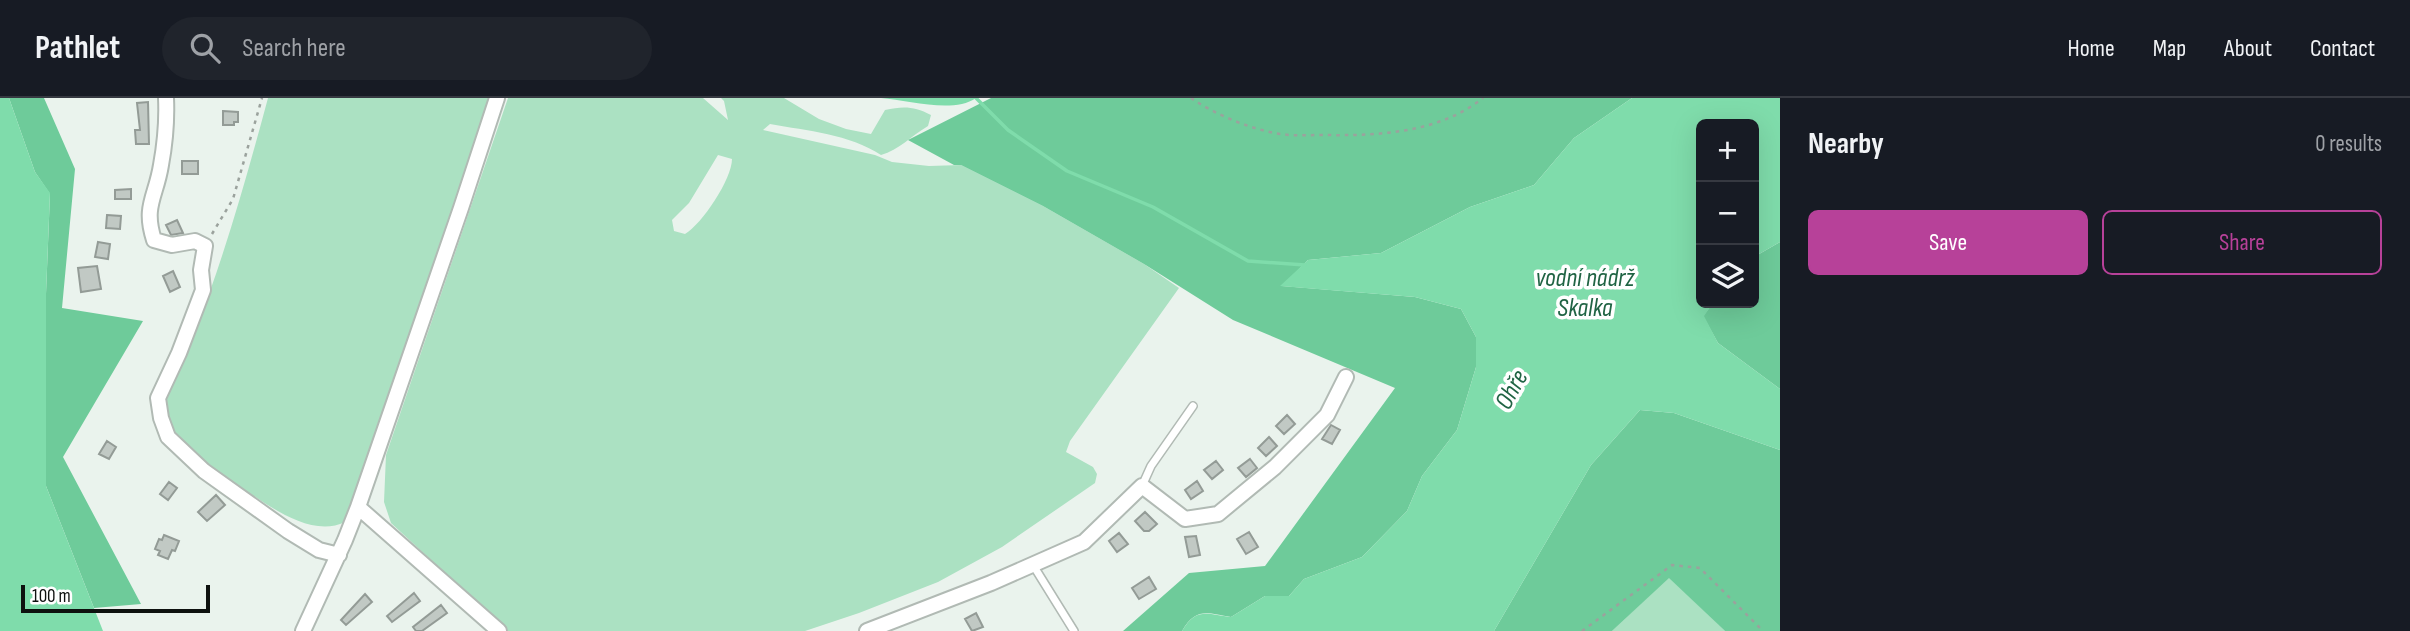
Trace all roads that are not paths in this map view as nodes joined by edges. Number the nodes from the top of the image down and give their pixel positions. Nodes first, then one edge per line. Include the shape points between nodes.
1 (166, 98) edge
2 (497, 98) edge
3 (1346, 377) dead end
4 (1193, 406) dead end
5 (1142, 486) junction
6 (358, 507) junction
7 (339, 555) junction
8 (1032, 564) junction
9 (303, 631) edge
10 (499, 631) edge
11 (867, 631) edge
12 (1074, 631) edge

1 - 7 street via 161,166 149,223 154,240 172,245 195,241 205,246 203,290 158,398 168,437 204,471 288,531 319,550
2 - 6 street
3 - 5 street via 1327,415 1275,467 1218,514 1185,519
4 - 5 lane
5 - 8 street via 1084,542
6 - 7 street
6 - 10 street
7 - 9 street
8 - 11 street
8 - 12 lane

